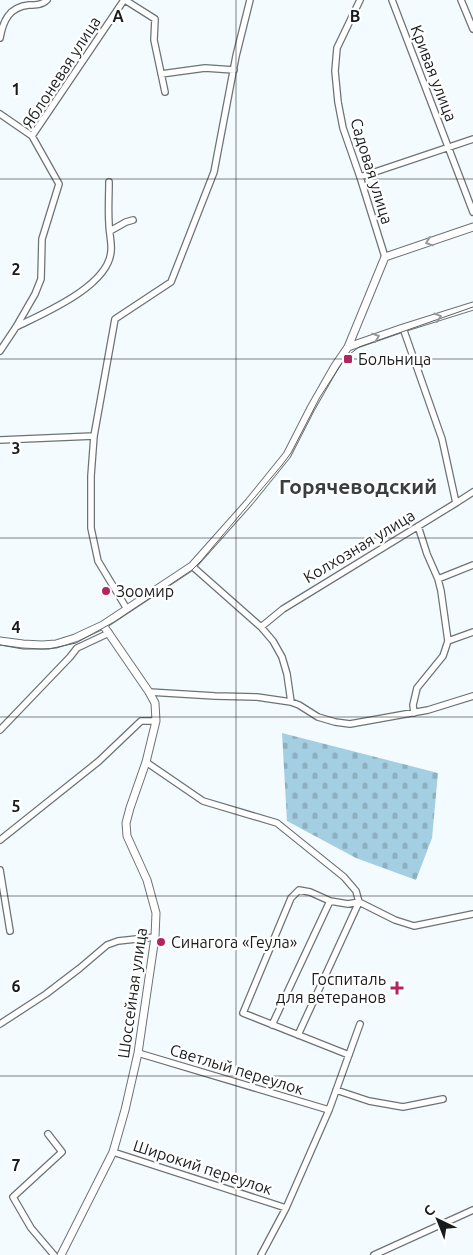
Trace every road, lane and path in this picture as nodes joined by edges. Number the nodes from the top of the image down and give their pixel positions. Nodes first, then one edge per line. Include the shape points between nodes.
1 (47, 0) edge
2 (124, 0) edge
3 (250, 0) edge
4 (360, 0) edge
5 (392, 0) edge
6 (461, 0) edge
7 (473, 29) edge
8 (0, 38) edge
9 (234, 70) junction
10 (161, 74) junction
11 (165, 92) dead end
12 (0, 114) edge
13 (32, 136) junction
14 (473, 139) edge
15 (448, 148) junction
16 (360, 177) junction
17 (109, 182) dead end
18 (473, 212) edge
19 (133, 220) dead end
20 (473, 227) edge
21 (110, 231) junction
22 (385, 257) junction
23 (473, 306) edge
24 (16, 327) junction
25 (403, 328) junction
26 (348, 347) junction
27 (0, 351) edge
28 (94, 436) junction
29 (0, 440) edge
30 (473, 492) edge
31 (456, 503) junction
32 (418, 526) junction
33 (473, 565) edge
34 (192, 566) junction
35 (438, 579) junction
36 (127, 608) junction
37 (103, 625) junction
38 (261, 627) junction
39 (473, 632) edge
40 (109, 633) junction
41 (0, 641) edge
42 (448, 641) junction
43 (149, 692) junction
44 (473, 696) edge
45 (291, 702) junction
46 (414, 713) junction
47 (156, 721) junction
48 (0, 730) edge
49 (146, 762) junction
50 (0, 840) edge
51 (0, 870) edge
52 (330, 901) junction
53 (359, 902) junction
54 (473, 914) edge
55 (10, 931) dead end
56 (155, 937) junction
57 (0, 1024) edge
58 (272, 1024) junction
59 (360, 1024) dead end
60 (298, 1035) junction
61 (138, 1053) junction
62 (349, 1055) junction
63 (336, 1090) junction
64 (443, 1099) dead end
65 (329, 1110) junction
66 (48, 1134) dead end
67 (113, 1152) junction
68 (286, 1208) junction
69 (473, 1210) edge
70 (54, 1255) edge
71 (61, 1255) edge
72 (261, 1255) edge
73 (374, 1255) edge

1 - 8 street via 15,9 3,25
2 - 10 street via 155,19 154,40
2 - 13 street, Яблоневая улица
3 - 9 street
4 - 16 street, Садовая улица via 337,48 335,71 343,128
5 - 15 street, Кривая улица
6 - 7 street
9 - 10 street via 205,68
9 - 28 street via 214,172 171,282 115,320
10 - 11 street
12 - 13 street
13 - 24 street, Яблоневая улица via 59,184 42,239 41,279
14 - 15 street
15 - 16 street
15 - 18 street, Кривая улица
16 - 22 street, Садовая улица
17 - 21 street
19 - 21 street
20 -> 22 main road
21 - 24 street via 111,251 107,267 95,280 62,304
22 - 26 main road
25 -> 23 main road
24 - 27 street, Яблоневая улица
26 -> 25 main road
25 - 31 street via 442,439
26 - 34 main road via 311,408 288,455
28 - 29 street
28 - 36 street via 91,528 98,561
30 - 31 street, Колхозная улица
31 - 32 street, Колхозная улица
32 - 35 street
32 - 38 street, Колхозная улица via 283,609
33 - 35 street
34 - 36 main road
34 - 38 street
35 - 42 street
36 - 37 main road
37 - 40 main road, Шоссейная улица
37 - 41 main road via 56,644
38 - 45 street via 282,657
39 - 42 street
40 - 43 main road, Шоссейная улица
40 - 48 street via 77,648
42 - 46 street via 443,656 417,688 412,705
43 - 45 street via 257,697
43 - 47 main road, Шоссейная улица via 155,703
44 - 46 street
45 - 46 street via 318,717 350,724
47 - 49 main road, Шоссейная улица
47 - 50 street via 141,721 99,761
49 - 53 street via 204,801 277,823 344,876
49 - 56 main road, Шоссейная улица via 126,823 156,913
51 - 55 street
52 - 53 street
52 - 58 street
52 - 58 street via 298,890 291,898 243,1013
53 - 54 street via 414,926
53 - 60 street
56 - 57 street via 107,945 46,994
56 - 61 main road, Шоссейная улица
58 - 60 street
59 - 62 street
60 - 62 street
61 - 65 street, Светлый переулок
61 - 67 main road, Шоссейная улица
62 - 63 street
63 - 64 street via 369,1101 403,1107
63 - 65 street
65 - 68 street
66 - 70 street via 62,1152 13,1197 31,1228
67 - 68 street, Широкий переулок
67 - 71 main road, Шоссейная улица
68 - 72 street
69 - 73 street

